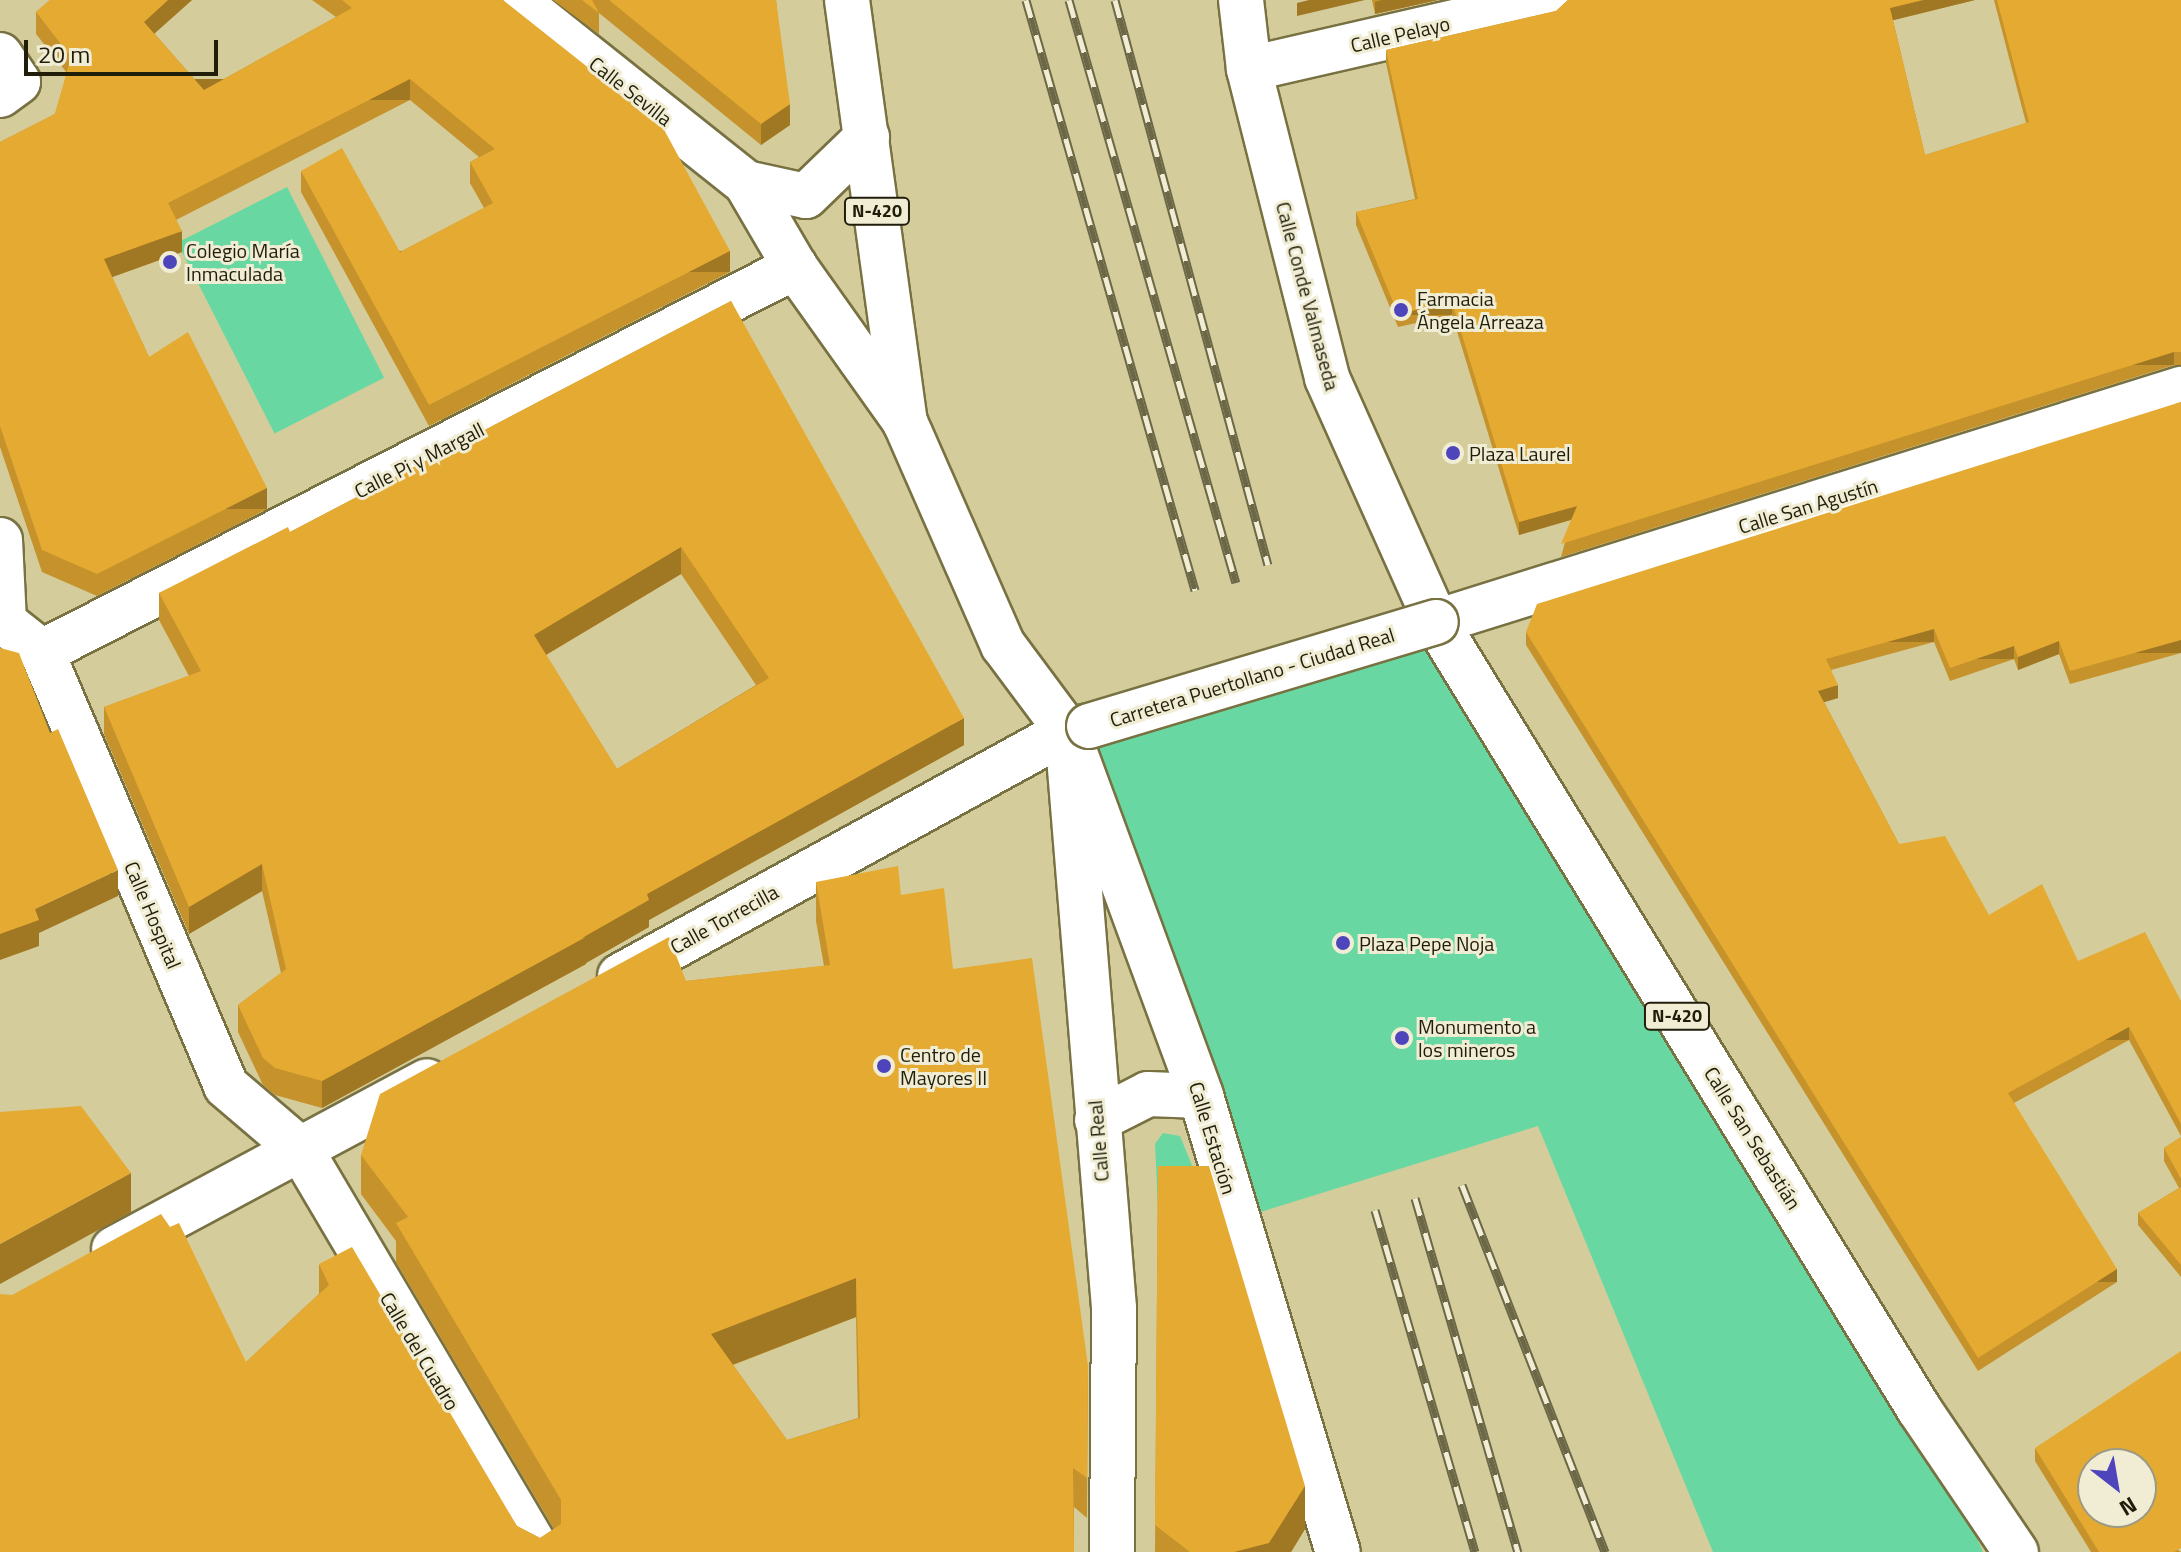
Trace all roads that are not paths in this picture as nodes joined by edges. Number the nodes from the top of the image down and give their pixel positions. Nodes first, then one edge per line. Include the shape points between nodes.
1 (516, 0) edge
2 (847, 0) edge
3 (1241, 0) edge
4 (1550, 0) edge
5 (0, 55) edge
6 (1249, 69) junction
7 (0, 95) edge
8 (867, 137) junction
9 (746, 183) junction
10 (795, 267) junction
11 (2181, 389) edge
12 (905, 422) junction
13 (0, 540) edge
14 (1436, 622) junction
15 (2, 624) edge
16 (42, 652) junction
17 (1078, 728) junction
18 (580, 998) edge
19 (468, 1059) edge
20 (1201, 1096) junction
21 (1097, 1120) junction
22 (301, 1150) junction
23 (84, 1266) edge
24 (1919, 1409) junction
25 (539, 1552) edge
26 (1112, 1552) edge
27 (1338, 1552) edge
28 (1983, 1552) edge
29 (2016, 1552) edge

1 - 9 main road, Calle Sevilla
2 - 8 main road, N-420
3 - 6 main road, Calle Conde Valmaseda
4 - 6 main road, Calle Pelayo
5 - 7 main road via 18,82
6 - 14 main road, Calle Conde Valmaseda via 1327,378
8 - 9 main road, Calle Sevilla via 806,196
8 - 12 main road, N-420
9 - 10 main road, Calle Sevilla
10 - 12 main road
10 - 16 main road, Calle Pi y Margall
11 - 14 main road, Calle San Agustín
12 - 17 main road, N-420 via 1003,645
13 - 15 main road
14 - 17 main road, Carretera Puertollano - Ciudad Real, bridge
14 - 24 main road, Calle San Sebastián / N-420
15 - 16 main road
16 - 22 main road, Calle Hospital via 226,1086
17 - 18 main road, Calle Torrecilla
17 - 20 main road, Calle Estación
17 - 21 main road, Calle Real
19 - 22 main road
20 - 21 main road via 1148,1094
20 - 27 main road, Calle Estación
21 - 26 main road, Calle Real via 1114,1308
22 - 23 main road
22 - 25 main road, Calle del Cuadro
24 - 28 main road, Calle San Sebastián / N-420
24 - 29 main road, Calle San Sebastián / N-420

